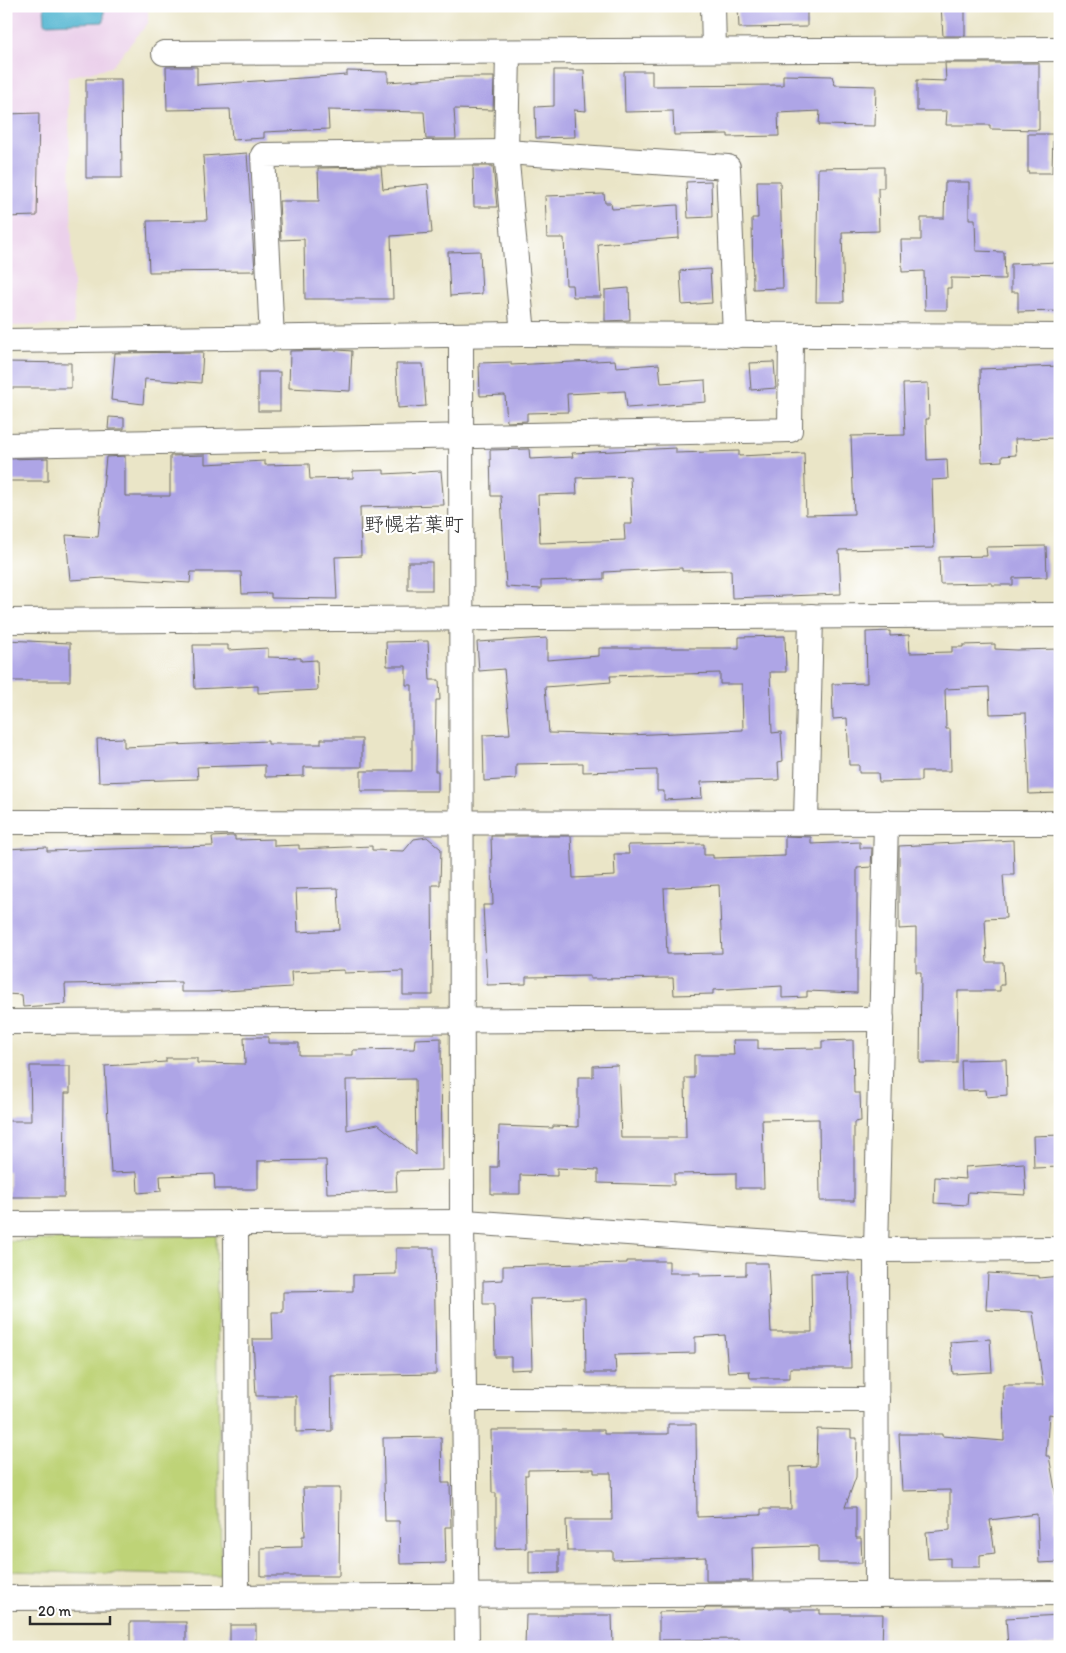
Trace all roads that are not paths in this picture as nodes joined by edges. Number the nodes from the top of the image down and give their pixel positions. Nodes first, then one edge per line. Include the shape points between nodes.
1 (713, 6) edge
2 (1060, 49) edge
3 (714, 50) junction
4 (164, 53) dead end
5 (508, 53) junction
6 (506, 152) junction
7 (523, 334) junction
8 (461, 335) junction
9 (735, 336) junction
10 (1060, 336) edge
11 (791, 337) junction
12 (272, 339) junction
13 (6, 342) edge
14 (460, 437) junction
15 (6, 445) edge
16 (1060, 615) edge
17 (811, 616) junction
18 (461, 618) junction
19 (6, 621) edge
20 (461, 821) junction
21 (6, 822) edge
22 (806, 822) junction
23 (886, 822) junction
24 (1060, 822) edge
25 (882, 1019) junction
26 (6, 1022) edge
27 (461, 1022) junction
28 (462, 1222) junction
29 (236, 1223) junction
30 (6, 1224) edge
31 (1060, 1249) edge
32 (876, 1250) junction
33 (464, 1399) junction
34 (877, 1400) junction
35 (1060, 1593) edge
36 (877, 1594) junction
37 (467, 1596) junction
38 (237, 1597) junction
39 (6, 1598) edge
40 (467, 1647) edge

1 - 3 street
2 - 3 street
3 - 5 street
4 - 5 street
5 - 6 street
6 - 7 street
6 - 9 street via 728,167
6 - 12 street via 264,155
7 - 8 street
7 - 9 street
8 - 12 street
8 - 14 street
9 - 11 street
10 - 11 street
11 - 14 street via 790,430
12 - 13 street
14 - 15 street
14 - 18 street
16 - 17 street
17 - 18 street
17 - 22 street
18 - 19 street
18 - 20 street
20 - 21 street
20 - 22 street
20 - 27 street
22 - 23 street
23 - 24 street
23 - 25 street
25 - 27 street
25 - 32 street
26 - 27 street
27 - 28 street
28 - 29 street
28 - 32 street
28 - 33 street
29 - 30 street
29 - 38 street
31 - 32 street
32 - 34 street
33 - 34 street
33 - 37 street
34 - 36 street
35 - 36 street
36 - 37 street
37 - 38 street
37 - 40 street
38 - 39 street

